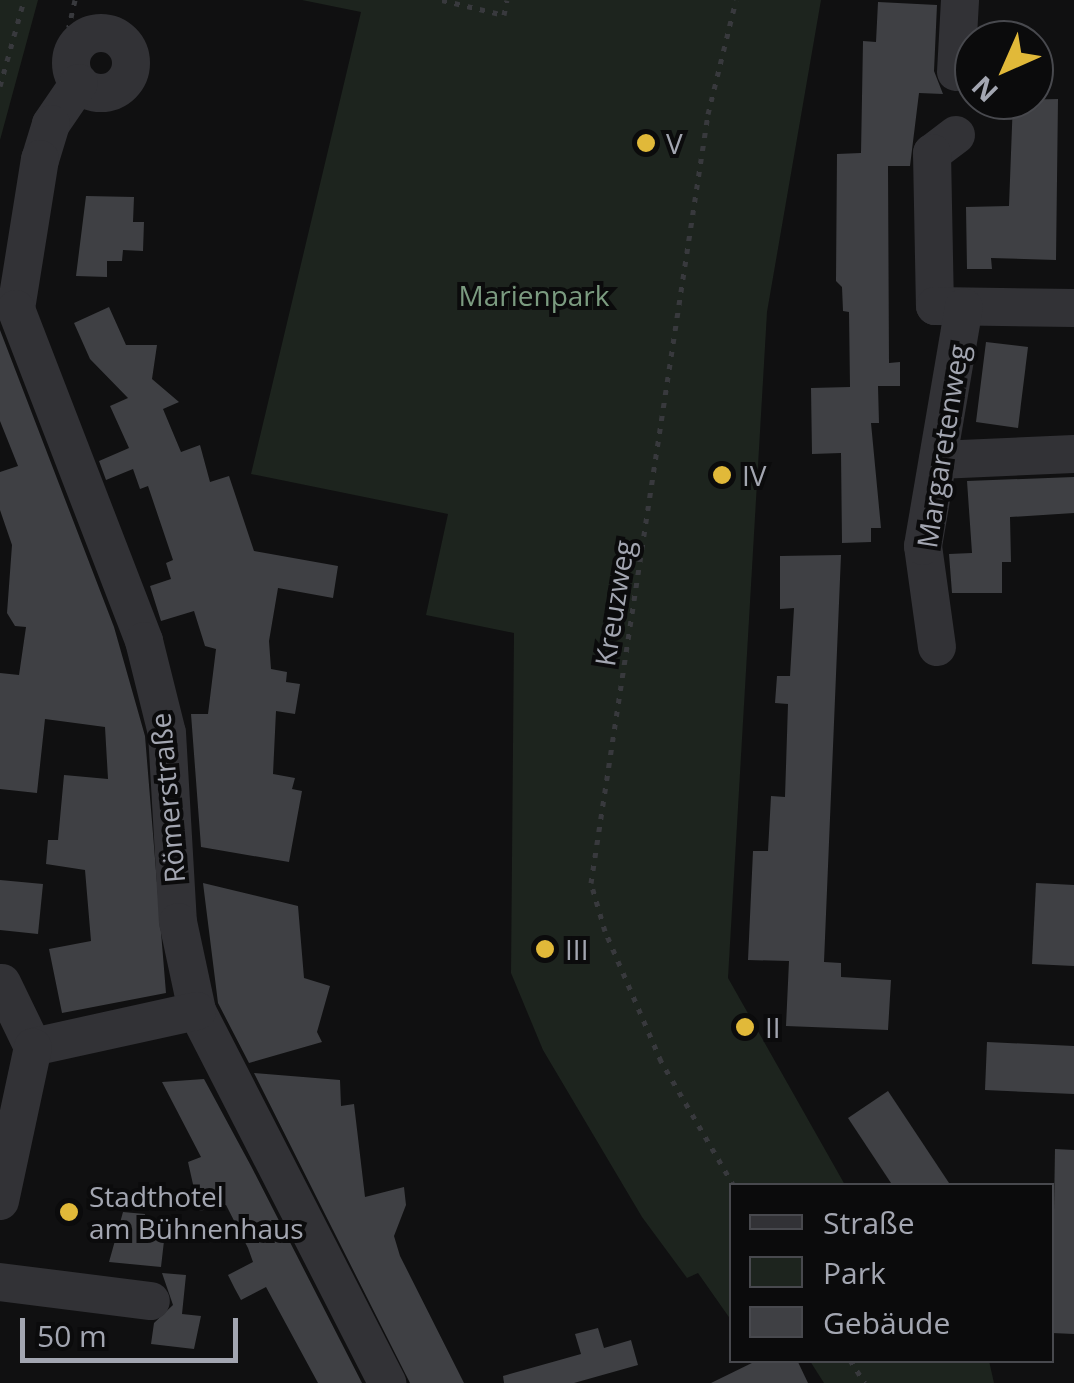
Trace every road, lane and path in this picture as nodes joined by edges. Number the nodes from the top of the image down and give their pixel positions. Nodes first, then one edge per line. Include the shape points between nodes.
1 (24, 0) edge
2 (75, 0) edge
3 (442, 0) edge
4 (507, 0) edge
5 (736, 0) edge
6 (78, 44) junction
7 (79, 83) junction
8 (0, 86) edge
9 (944, 144) dead end
10 (964, 307) junction
11 (1074, 308) edge
12 (1074, 454) edge
13 (938, 460) junction
14 (937, 646) dead end
15 (2, 983) edge
16 (197, 1011) junction
17 (33, 1047) junction
18 (732, 1183) edge
19 (0, 1201) edge
20 (0, 1282) edge
21 (151, 1301) dead end
22 (387, 1383) edge

1 - 8 path
2 - 6 path via 69,27
3 - 4 path via 504,15
5 - 18 path, Kreuzweg via 708,114 591,883 604,931 662,1061
6 - 7 street via 72,68
6 - 7 street via 94,34 112,35 126,47 131,66 112,91 94,92
7 - 16 street, Römerstraße via 51,124 40,159 16,309 144,641 167,734 178,922
9 - 10 street, Margaretenweg via 935,306
10 - 11 street
10 - 13 street, Margaretenweg
12 - 13 street
13 - 14 street, Margaretenweg via 923,546
15 - 17 street
16 - 17 street
16 - 22 street, Römerstraße
17 - 19 street
20 - 21 street

